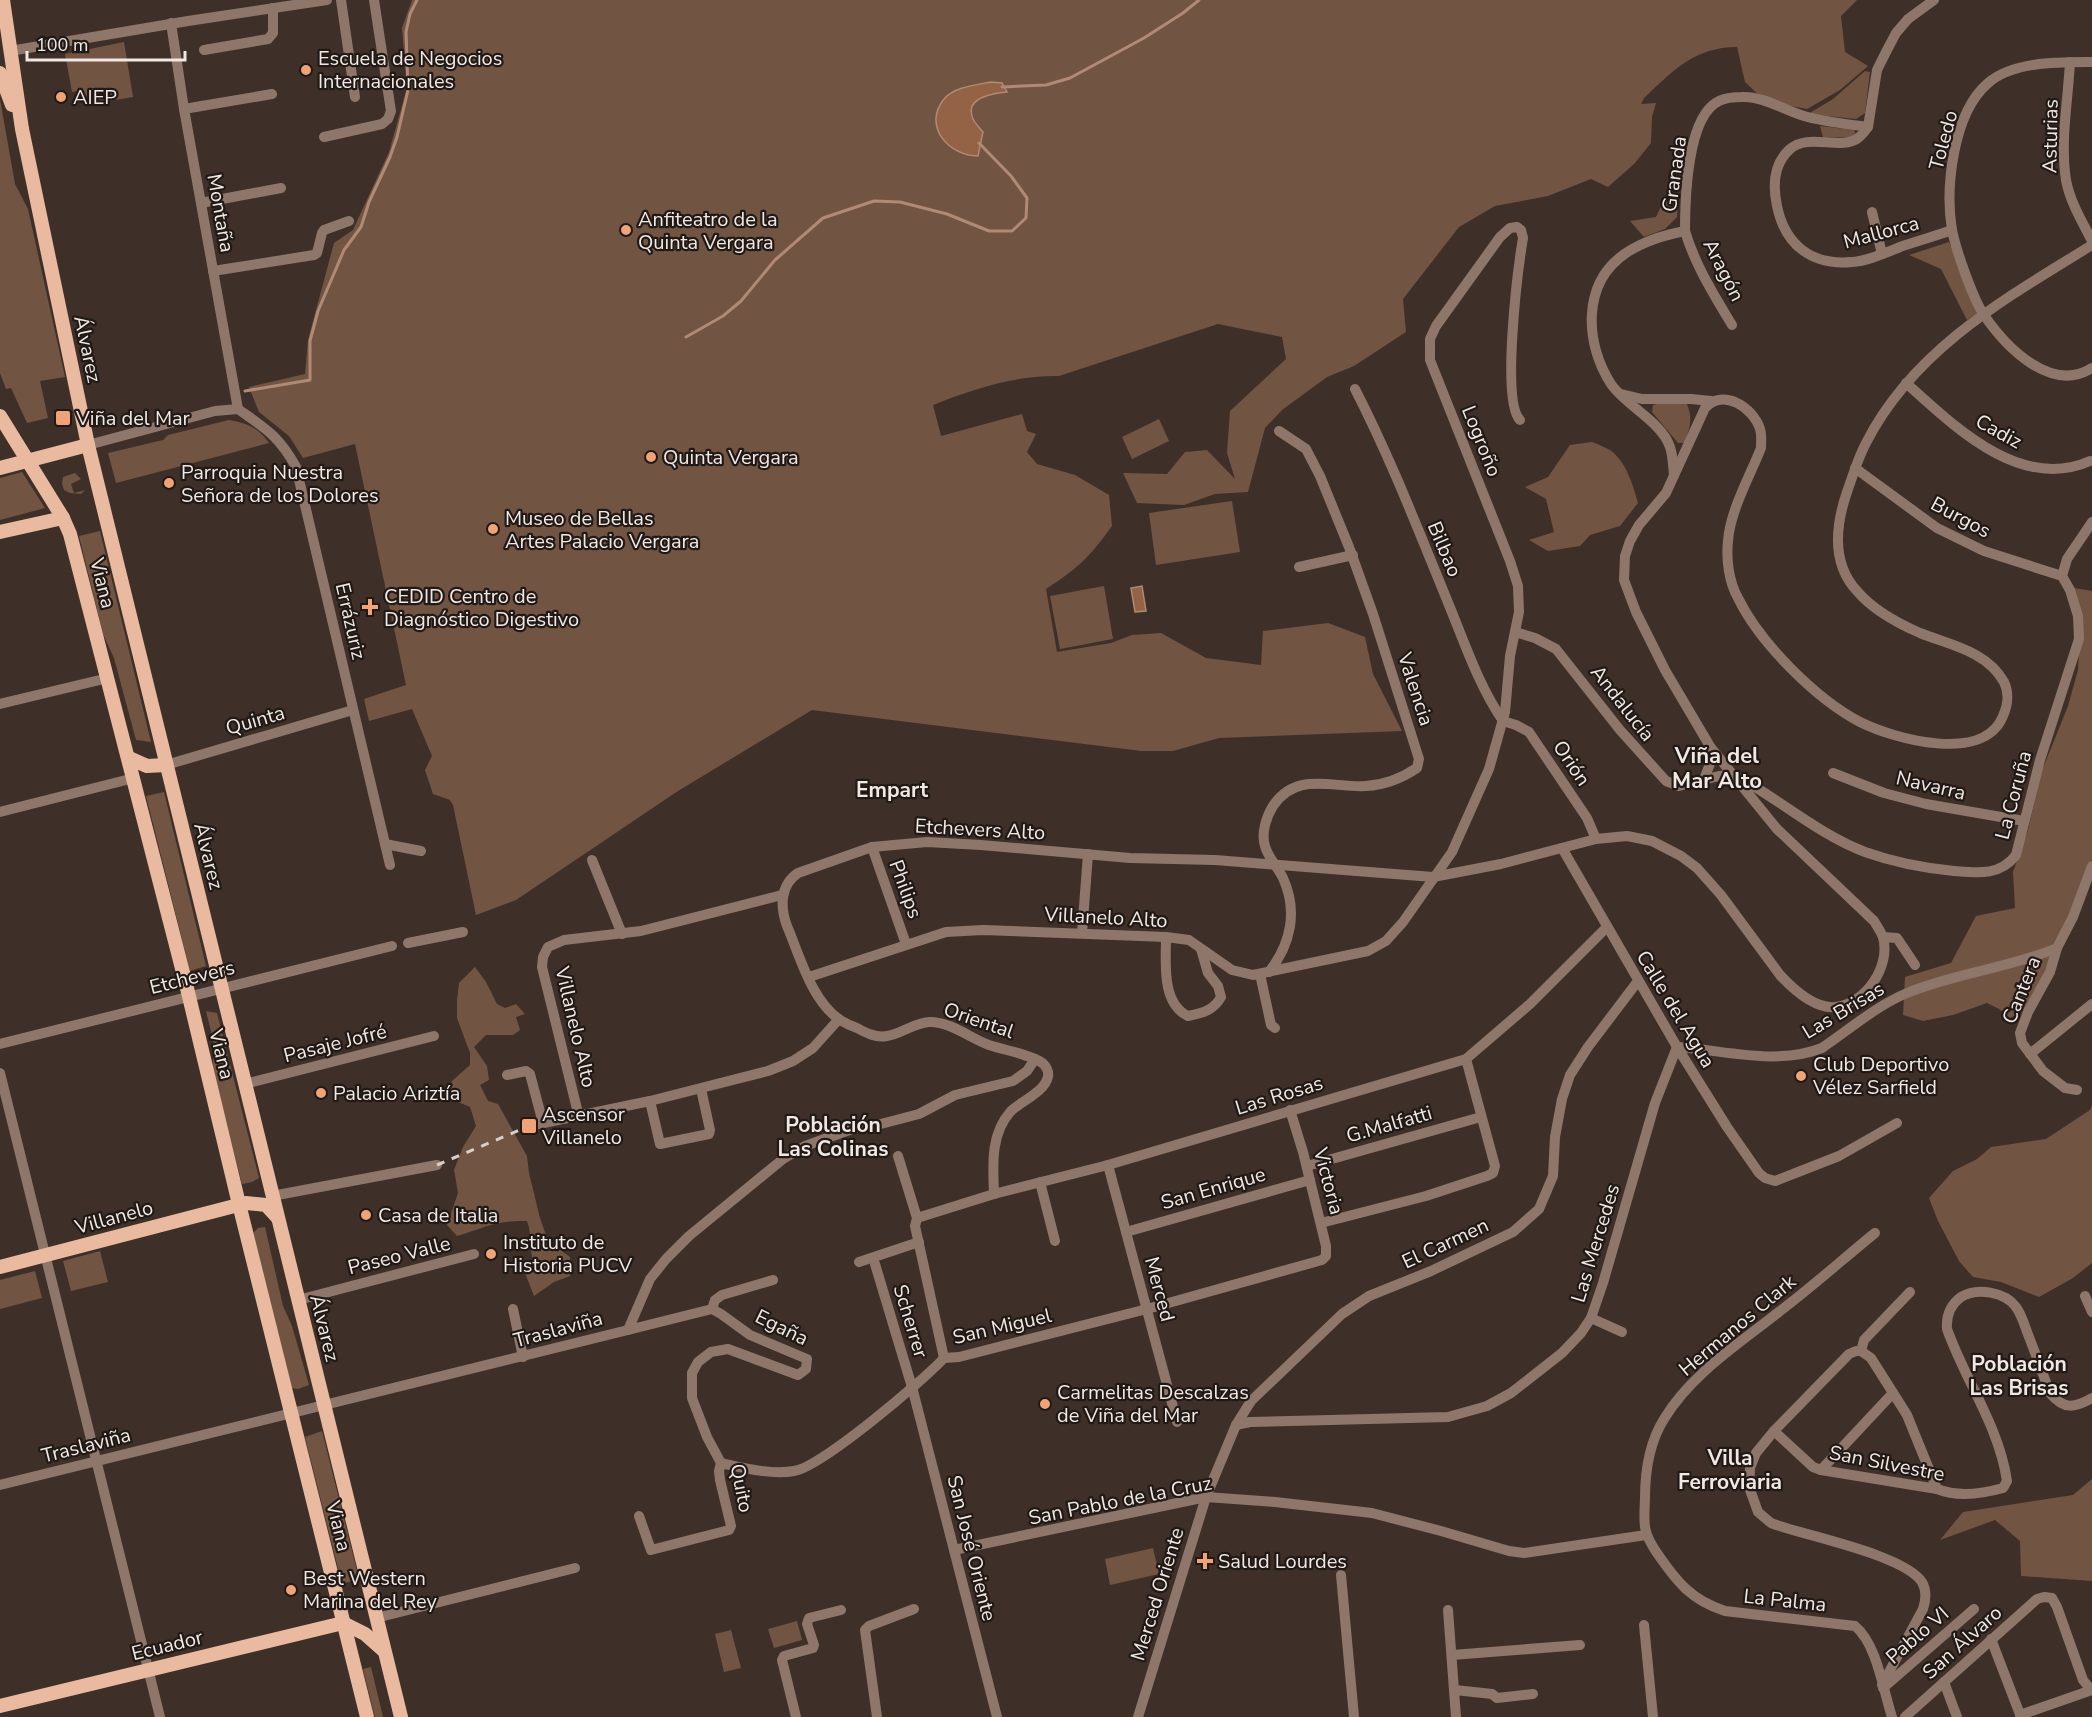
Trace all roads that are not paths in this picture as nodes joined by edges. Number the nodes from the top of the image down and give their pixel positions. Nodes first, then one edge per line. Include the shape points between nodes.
1 (3, 0) edge
2 (327, 0) edge
3 (341, 0) edge
4 (374, 0) edge
5 (1934, 0) edge
6 (287, 3) edge
7 (273, 8) junction
8 (171, 23) junction
9 (204, 50) dead end
10 (10, 51) junction
11 (2070, 62) junction
12 (2092, 62) edge
13 (0, 73) edge
14 (272, 94) dead end
15 (356, 97) dead end
16 (184, 109) junction
17 (1868, 127) junction
18 (22, 129) junction
19 (324, 137) dead end
20 (281, 188) dead end
21 (201, 203) junction
22 (1872, 212) dead end
23 (349, 221) dead end
24 (1953, 230) junction
25 (1685, 231) junction
26 (2092, 240) edge
27 (2092, 245) edge
28 (1882, 254) junction
29 (213, 272) junction
30 (1983, 314) junction
31 (1732, 325) dead end
32 (2092, 368) edge
33 (1906, 382) junction
34 (1355, 389) dead end
35 (1621, 394) junction
36 (1650, 399) junction
37 (1691, 399) junction
38 (1711, 401) junction
39 (238, 409) junction
40 (0, 416) edge
41 (1520, 420) dead end
42 (1649, 421) junction
43 (1698, 422) junction
44 (1279, 431) dead end
45 (88, 445) junction
46 (1670, 447) junction
47 (1686, 451) junction
48 (27, 460) junction
49 (2090, 461) dead end
50 (0, 468) edge
51 (1856, 468) junction
52 (1674, 475) junction
53 (63, 518) junction
54 (2092, 522) edge
55 (0, 532) edge
56 (1353, 555) junction
57 (1299, 567) dead end
58 (2062, 576) junction
59 (1515, 632) junction
60 (108, 678) junction
61 (0, 704) edge
62 (354, 710) junction
63 (1503, 721) junction
64 (1712, 748) junction
65 (129, 758) junction
66 (166, 765) junction
67 (1833, 773) dead end
68 (1735, 775) junction
69 (134, 778) junction
70 (1704, 779) junction
71 (0, 812) edge
72 (2024, 821) junction
73 (1596, 839) junction
74 (385, 844) junction
75 (872, 847) junction
76 (1562, 848) junction
77 (421, 851) dead end
78 (1088, 854) junction
79 (592, 860) dead end
80 (1275, 864) junction
81 (390, 865) dead end
82 (2092, 866) edge
83 (1433, 877) junction
84 (782, 895) junction
85 (1607, 927) junction
86 (463, 932) dead end
87 (1082, 933) junction
88 (622, 934) junction
89 (1167, 937) junction
90 (1882, 937) junction
91 (408, 943) dead end
92 (906, 944) junction
93 (392, 946) dead end
94 (2057, 948) junction
95 (1201, 949) junction
96 (1915, 965) dead end
97 (1265, 973) junction
98 (809, 977) junction
99 (1638, 981) junction
100 (221, 989) junction
101 (189, 996) junction
102 (2092, 1004) edge
103 (839, 1019) junction
104 (1275, 1028) dead end
105 (434, 1036) dead end
106 (0, 1044) edge
107 (1677, 1047) junction
108 (2030, 1054) junction
109 (1035, 1059) junction
110 (1466, 1059) junction
111 (0, 1073) edge
112 (507, 1075) dead end
113 (245, 1084) junction
114 (701, 1089) junction
115 (2077, 1090) dead end
116 (650, 1101) junction
117 (1290, 1110) junction
118 (579, 1117) junction
119 (1481, 1117) junction
120 (543, 1123) junction
121 (1897, 1123) dead end
122 (529, 1125) dead end
123 (898, 1156) dead end
124 (437, 1165) dead end
125 (1108, 1165) junction
126 (1307, 1166) junction
127 (1310, 1180) junction
128 (1040, 1182) junction
129 (994, 1194) junction
130 (272, 1196) junction
131 (239, 1204) junction
132 (917, 1218) junction
133 (278, 1219) junction
134 (1321, 1223) junction
135 (1126, 1232) junction
136 (1875, 1233) dead end
137 (1055, 1241) dead end
138 (919, 1242) junction
139 (474, 1254) dead end
140 (45, 1255) junction
141 (1322, 1260) joint
142 (859, 1262) dead end
143 (875, 1264) dead end
144 (0, 1267) edge
145 (773, 1280) dead end
146 (1910, 1292) dead end
147 (2085, 1296) dead end
148 (298, 1300) junction
149 (513, 1309) dead end
150 (712, 1309) junction
151 (1147, 1309) junction
152 (2092, 1312) edge
153 (1591, 1318) junction
154 (628, 1330) junction
155 (1622, 1332) dead end
156 (1861, 1351) junction
157 (523, 1357) junction
158 (944, 1358) junction
159 (912, 1387) junction
160 (691, 1388) joint
161 (1893, 1393) junction
162 (2092, 1398) edge
163 (324, 1406) junction
164 (291, 1414) junction
165 (1177, 1422) dead end
166 (1236, 1425) junction
167 (1774, 1431) junction
168 (97, 1461) junction
169 (722, 1463) junction
170 (1821, 1470) junction
171 (1199, 1483) dead end
172 (0, 1485) edge
173 (1936, 1489) junction
174 (1206, 1497) junction
175 (639, 1516) dead end
176 (1646, 1535) junction
177 (954, 1550) junction
178 (575, 1568) dead end
179 (1341, 1575) dead end
180 (914, 1609) dead end
181 (1974, 1609) dead end
182 (842, 1610) dead end
183 (1448, 1610) dead end
184 (376, 1618) junction
185 (344, 1623) junction
186 (1644, 1625) dead end
187 (1991, 1639) junction
188 (1580, 1645) dead end
189 (385, 1652) junction
190 (1452, 1655) junction
191 (148, 1670) junction
192 (1944, 1682) junction
193 (1882, 1686) junction
194 (1455, 1690) junction
195 (2091, 1690) edge
196 (1533, 1694) dead end
197 (0, 1706) edge
198 (2020, 1716) edge
199 (160, 1717) edge
200 (367, 1717) edge
201 (400, 1717) edge
202 (796, 1717) edge
203 (877, 1717) edge
204 (997, 1717) edge
205 (1138, 1717) edge
206 (1354, 1717) edge
207 (1456, 1717) edge
208 (1653, 1717) edge
209 (1892, 1717) edge
210 (1905, 1717) edge
211 (1957, 1717) edge

1 - 10 main road, Álvarez
2 - 6 street
3 - 15 street
4 - 19 street via 391,111 388,119 375,127
5 - 17 street via 1908,19 1886,52 1877,70
6 - 7 street
7 - 8 street
7 - 9 street via 273,33 268,39
8 - 10 street
8 - 16 street, Montaña
10 - 18 main road, Álvarez
11 - 12 street, Toledo
11 - 24 street, Toledo via 2009,71 1987,84 1970,106 1960,129 1949,188
11 - 26 street, Asturias via 2065,171 2077,211
13 - 18 main road
14 - 16 street
16 - 21 street, Montaña
17 - 25 street, Granada via 1812,118 1743,96 1719,100 1706,112 1694,141
17 - 28 street, Mallorca via 1852,141 1803,143 1789,150 1774,179 1775,198 1786,231 1796,245 1816,259 1854,262
18 - 45 main road, Álvarez
20 - 21 street
21 - 29 street, Montaña
22 - 28 street
23 - 29 street via 322,233 314,255
24 - 28 street, Mallorca
24 - 30 street, Toledo
25 - 31 street, Aragón via 1715,298
25 - 35 street, Granada via 1648,241 1625,254 1601,280 1593,301 1590,328 1596,353 1612,386
27 - 30 street
29 - 39 street, Montaña
30 - 32 street via 2027,361 2048,372 2064,376
30 - 33 street via 1950,339
33 - 49 street, Cadiz via 1956,427 2029,468 2075,468
33 - 51 street via 1877,423
34 - 63 street, Bilbao via 1406,500 1477,673
35 - 36 street
35 - 42 street, Granada
36 - 37 street
36 - 42 street via 1645,410
37 - 38 street
37 - 43 street
38 - 43 street
38 - 51 street via 1735,402 1749,410 1762,436 1761,448 1731,521 1728,541 1728,566 1736,596 1753,623 1810,687 1859,721 1920,741 1977,741 2001,721 2006,709 2008,694 1995,670 1976,654 1911,629 1877,609 1848,580 1838,551 1838,521
39 - 45 street via 215,411
39 - 62 street, Errázuriz via 272,432 296,467
40 - 48 main road, Viana
41 - 59 street, Logroño via 1515,415 1511,354 1523,238 1517,227 1505,231 1473,273 1436,326 1429,350 1513,569 1519,603
42 - 46 street, Granada
43 - 47 street
44 - 56 street, Valencia via 1305,449
45 - 48 main road
45 - 66 main road, Álvarez
46 - 47 street
46 - 52 street
47 - 52 street
48 - 50 main road
48 - 53 main road, Viana
51 - 58 street, Burgos via 1937,528 1984,551
52 - 64 street via 1666,494 1630,541 1624,556 1624,580 1635,612 1665,670
53 - 55 main road
53 - 60 main road, Viana
54 - 58 street via 2067,559
56 - 57 street
56 - 80 street, Valencia via 1419,759 1417,768 1388,782 1366,786 1313,783 1282,795 1265,825 1264,846
58 - 72 street, La Coruña via 2078,616 2079,639
59 - 63 street, Logroño
59 - 70 street, Andalucía via 1556,649 1666,781 1679,786
60 - 61 street
60 - 65 main road, Viana
62 - 66 street, Quinta
62 - 74 street, Errázuriz
63 - 73 street, Orión via 1529,732 1587,818
63 - 83 street, Logroño via 1489,769 1462,830 1452,852
64 - 68 street
64 - 70 street
65 - 66 main road via 147,766
65 - 69 main road, Viana
66 - 100 main road, Álvarez
67 - 72 street, Navarra via 1926,804
68 - 70 street, Andalucía
68 - 72 street, La Coruña via 1828,833 1863,851 1901,863 1974,873 1995,870 2009,865 2016,855
68 - 90 street via 1777,829 1874,921
69 - 71 street
69 - 101 main road, Viana
73 - 76 street, Etchevers Alto
73 - 90 street, Etchevers Alto via 1627,837 1652,841 1689,862 1721,895 1791,987 1826,1006 1851,1002 1869,989 1884,954
74 - 77 street
74 - 81 street, Errázuriz
75 - 78 street, Etchevers Alto via 927,842
75 - 84 street, Etchevers Alto via 798,873 790,878
75 - 92 street, Philips
76 - 83 street, Etchevers Alto
76 - 85 street, Calle del Agua
78 - 80 street, Etchevers Alto
78 - 87 street
79 - 88 street
80 - 83 street, Etchevers Alto
80 - 97 street via 1292,906 1291,926 1280,958
82 - 94 street, Cantera
83 - 97 street, Villanelo Alto via 1386,941 1368,951
84 - 88 street
84 - 98 street, Oriental via 783,916
85 - 99 street, Calle del Agua
85 - 110 street, Las Rosas via 1530,1004
86 - 91 street
87 - 89 street, Villanelo Alto
87 - 92 street, Villanelo Alto via 946,932
88 - 118 street, Villanelo Alto via 564,940 548,947 543,957 542,967
89 - 95 street, Villanelo Alto via 1189,940
89 - 95 street via 1169,988 1179,1012 1188,1016 1210,1010 1221,997
90 - 96 street via 1897,938
92 - 98 street, Villanelo Alto
93 - 100 street, Etchevers
94 - 107 street, Las Brisas via 1906,994 1811,1052 1788,1057
94 - 108 street, Cantera via 2050,972 2020,1033
95 - 97 street, Villanelo Alto via 1232,970 1253,975
97 - 104 street via 1271,1025
98 - 103 street, Oriental via 817,994
99 - 107 street, Calle del Agua
99 - 166 street, El Carmen via 1570,1075 1555,1137 1553,1176 1539,1209 1513,1232 1369,1296 1342,1314 1251,1401
100 - 101 street, Etchevers
100 - 113 main road, Álvarez
101 - 106 street, Etchevers
101 - 131 main road, Viana
102 - 108 street
103 - 109 street, Oriental via 876,1036 899,1033 921,1023 944,1024 990,1045
103 - 114 street, Villanelo Alto via 813,1048 793,1061
105 - 113 street, Pasaje Jofré
107 - 121 street, Calle del Agua via 1727,1127 1769,1181 1839,1156
107 - 153 street, Las Mercedes via 1655,1103
108 - 115 street, Cantera via 2043,1071 2065,1088
109 - 129 street via 1047,1069 1047,1080 1039,1091 1010,1112 1003,1124 993,1154
109 - 154 street, Traslaviña via 1013,1081 955,1095 919,1114 855,1128 783,1159 666,1259 650,1279
110 - 117 street, Las Rosas
110 - 119 street
111 - 140 street
112 - 120 street via 526,1071 530,1074
113 - 130 main road, Álvarez
114 - 116 street, Villanelo Alto
114 - 116 street via 709,1134 660,1144
116 - 118 street, Villanelo Alto
117 - 125 street, Las Rosas
117 - 126 street, Victoria
118 - 120 street, Villanelo Alto
119 - 126 street, G.Malfatti
119 - 134 street via 1495,1166 1493,1173 1426,1196
120 - 122 street, Villanelo Alto
123 - 132 street
124 - 130 street
125 - 128 street, Las Rosas
125 - 135 street, Merced
126 - 127 street, Victoria
127 - 134 street, Victoria
127 - 135 street, San Enrique
128 - 129 street, Las Rosas
128 - 137 street
129 - 132 street, Las Rosas
130 - 133 main road, Álvarez
131 - 133 main road via 261,1203
131 - 140 main road, Villanelo
131 - 164 main road, Viana
132 - 138 street
133 - 148 main road, Álvarez
134 - 141 street, Victoria via 1326,1256
135 - 151 street, Merced
136 - 176 street, Hermanos Clark via 1715,1362 1664,1418 1649,1452
138 - 142 street
138 - 158 street
139 - 148 street, Paseo Valle
140 - 144 main road, Villanelo
140 - 168 street
141 - 151 street, San Miguel
143 - 159 street, Scherrer
145 - 150 street via 722,1295
146 - 156 street via 1864,1340
147 - 152 street
148 - 163 main road, Álvarez
149 - 157 street
150 - 154 street
150 - 160 street, Egaña via 750,1335 805,1357 806,1370 798,1375 790,1373 728,1349 711,1352 698,1362
151 - 158 street, San Miguel
151 - 165 street, Merced
153 - 155 street
153 - 166 street, Las Mercedes via 1562,1353 1511,1393 1487,1406 1448,1417
154 - 157 street, Traslaviña
156 - 161 street via 1871,1358
156 - 167 street via 1849,1354
157 - 163 street, Traslaviña
158 - 159 street, San Miguel
159 - 169 street, San Miguel via 808,1467 780,1472
159 - 177 street, San José Oriente
160 - 169 street, Quito via 707,1437
161 - 170 street
161 - 173 street via 1916,1433
162 - 173 street, San Silvestre via 2073,1406 2057,1402 2015,1306 2001,1295 1982,1291 1963,1296 1946,1317 1947,1329 1995,1439 2006,1470 2006,1485 1980,1493 1952,1494
163 - 164 street, Traslaviña
163 - 184 main road, Álvarez
164 - 168 street, Traslaviña
164 - 185 main road, Viana
166 - 174 street, El Carmen
167 - 170 street, San Silvestre
167 - 193 street via 1756,1453 1750,1468 1749,1487 1758,1512 1771,1523 1890,1561 1911,1572 1925,1589 1923,1609
168 - 172 street, Traslaviña
168 - 191 street
169 - 175 street, Quito via 720,1480 730,1529 651,1550
170 - 173 street, San Silvestre
171 - 174 street
174 - 176 street, San Pablo de la Cruz via 1372,1513 1524,1553
174 - 177 street, San Pablo de la Cruz
174 - 205 street, Merced Oriente
176 - 193 street, La Palma via 1682,1587 1707,1605 1725,1611 1855,1626 1870,1643
177 - 204 street, San José Oriente
178 - 184 street
179 - 206 street
180 - 203 street via 865,1630
181 - 193 street, Pablo VI
182 - 202 street via 809,1618 813,1648 784,1656 782,1660
183 - 190 street
184 - 189 main road, Álvarez
185 - 189 main road via 365,1634
185 - 191 main road, Ecuador
185 - 200 main road, Viana
186 - 208 street
187 - 192 street, San Álvaro
187 - 195 street, San Álvaro via 2037,1599 2052,1598 2083,1680
187 - 198 street
188 - 190 street
189 - 201 main road, Álvarez
190 - 194 street
191 - 197 main road, Ecuador
191 - 199 street
192 - 210 street, San Álvaro
192 - 211 street
193 - 209 street, La Palma
194 - 196 street via 1497,1698
194 - 207 street
195 - 198 street

